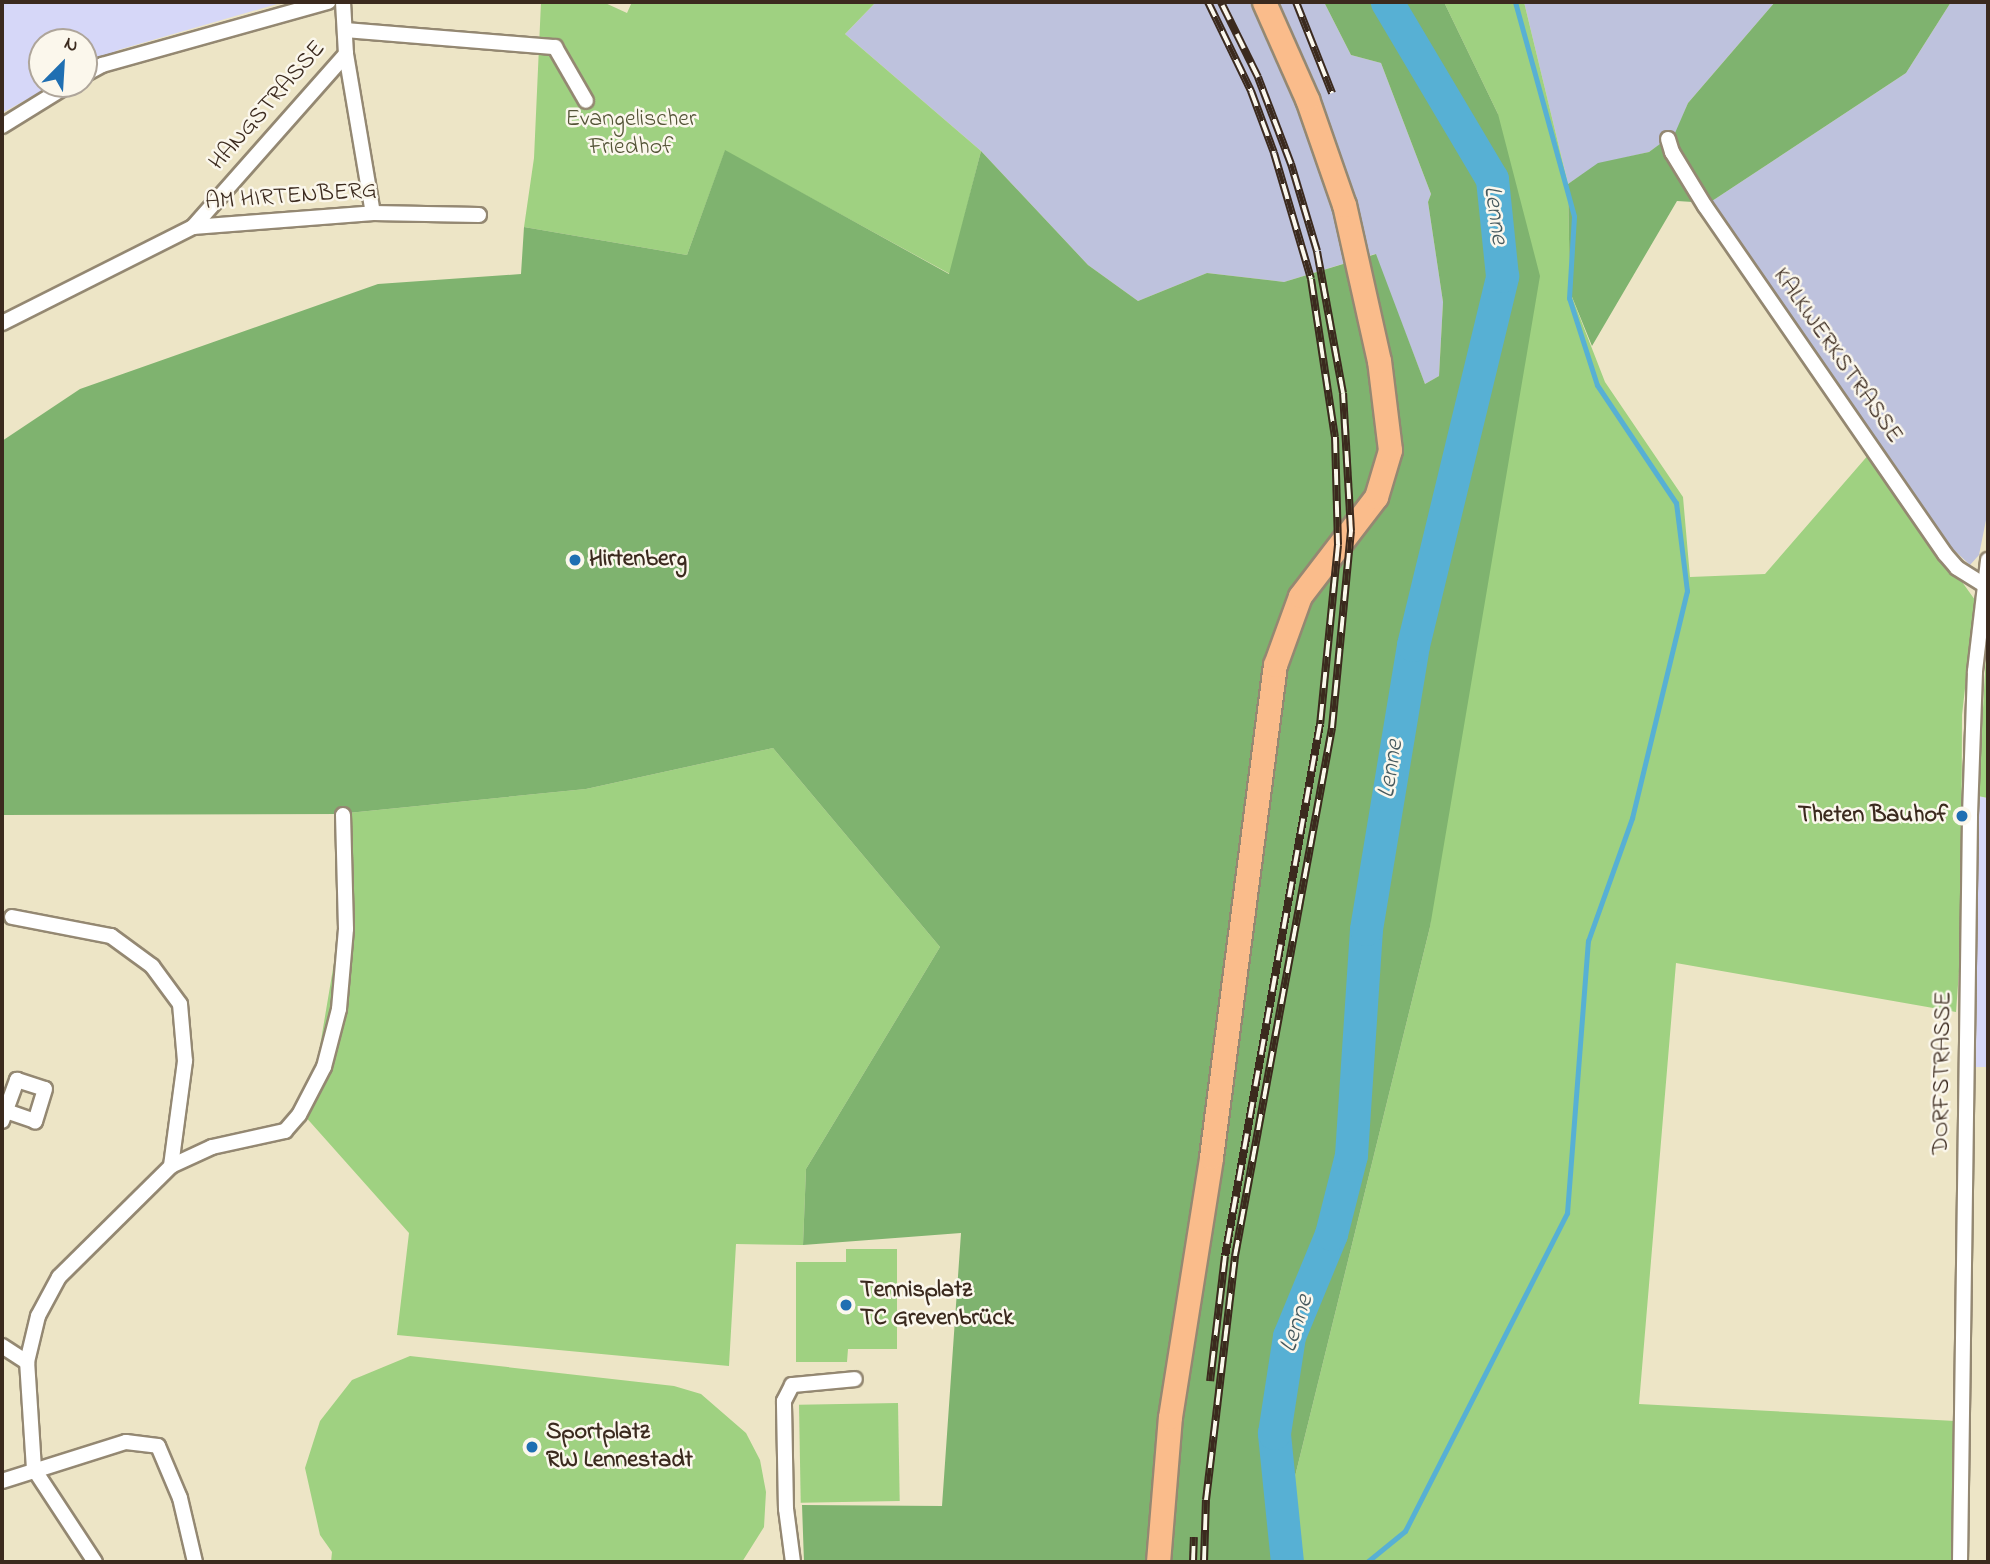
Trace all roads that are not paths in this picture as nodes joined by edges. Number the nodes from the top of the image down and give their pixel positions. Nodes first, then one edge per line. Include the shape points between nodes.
1 (328, 2) edge
2 (343, 2) edge
3 (1264, 2) edge
4 (346, 30) junction
5 (346, 54) junction
6 (98, 67) edge
7 (46, 98) edge
8 (586, 101) dead end
9 (2, 125) edge
10 (1668, 139) dead end
11 (373, 213) junction
12 (479, 215) dead end
13 (193, 227) junction
14 (2, 323) edge
15 (1988, 560) edge
16 (1984, 584) junction
17 (343, 815) dead end
18 (12, 916) dead end
19 (171, 1167) junction
20 (2, 1346) edge
21 (27, 1362) junction
22 (855, 1379) dead end
23 (34, 1469) junction
24 (2, 1481) edge
25 (95, 1562) edge
26 (195, 1562) edge
27 (793, 1562) edge
28 (1158, 1562) edge
29 (1960, 1562) edge

1 - 6 street
2 - 4 street, HANGSTRASSE
3 - 28 main road via 1307,100 1344,205 1377,351 1390,450 1376,497 1300,596 1275,665 1211,1157 1170,1417
4 - 5 street, HANGSTRASSE
4 - 8 street via 555,47
5 - 11 street
5 - 13 street, HANGSTRASSE
7 - 9 street
10 - 16 street, KALKWERKSTRASSE via 1705,206 1945,554 1956,568
11 - 12 street, AM HIRTENBERG
11 - 13 street, AM HIRTENBERG
13 - 14 street, AM HIRTENBERG
15 - 16 street, DORFSTRASSE
16 - 29 street, DORFSTRASSE via 1975,671 1970,829
17 - 19 street via 346,929 340,1009 324,1067 285,1131 212,1147
18 - 19 street via 111,936 152,966 180,1004 185,1061
19 - 21 street via 60,1277 38,1316
20 - 21 street
21 - 23 street
22 - 27 street via 792,1385 784,1401 786,1509
23 - 24 street
23 - 25 street
23 - 26 street via 126,1443 158,1446 180,1498

